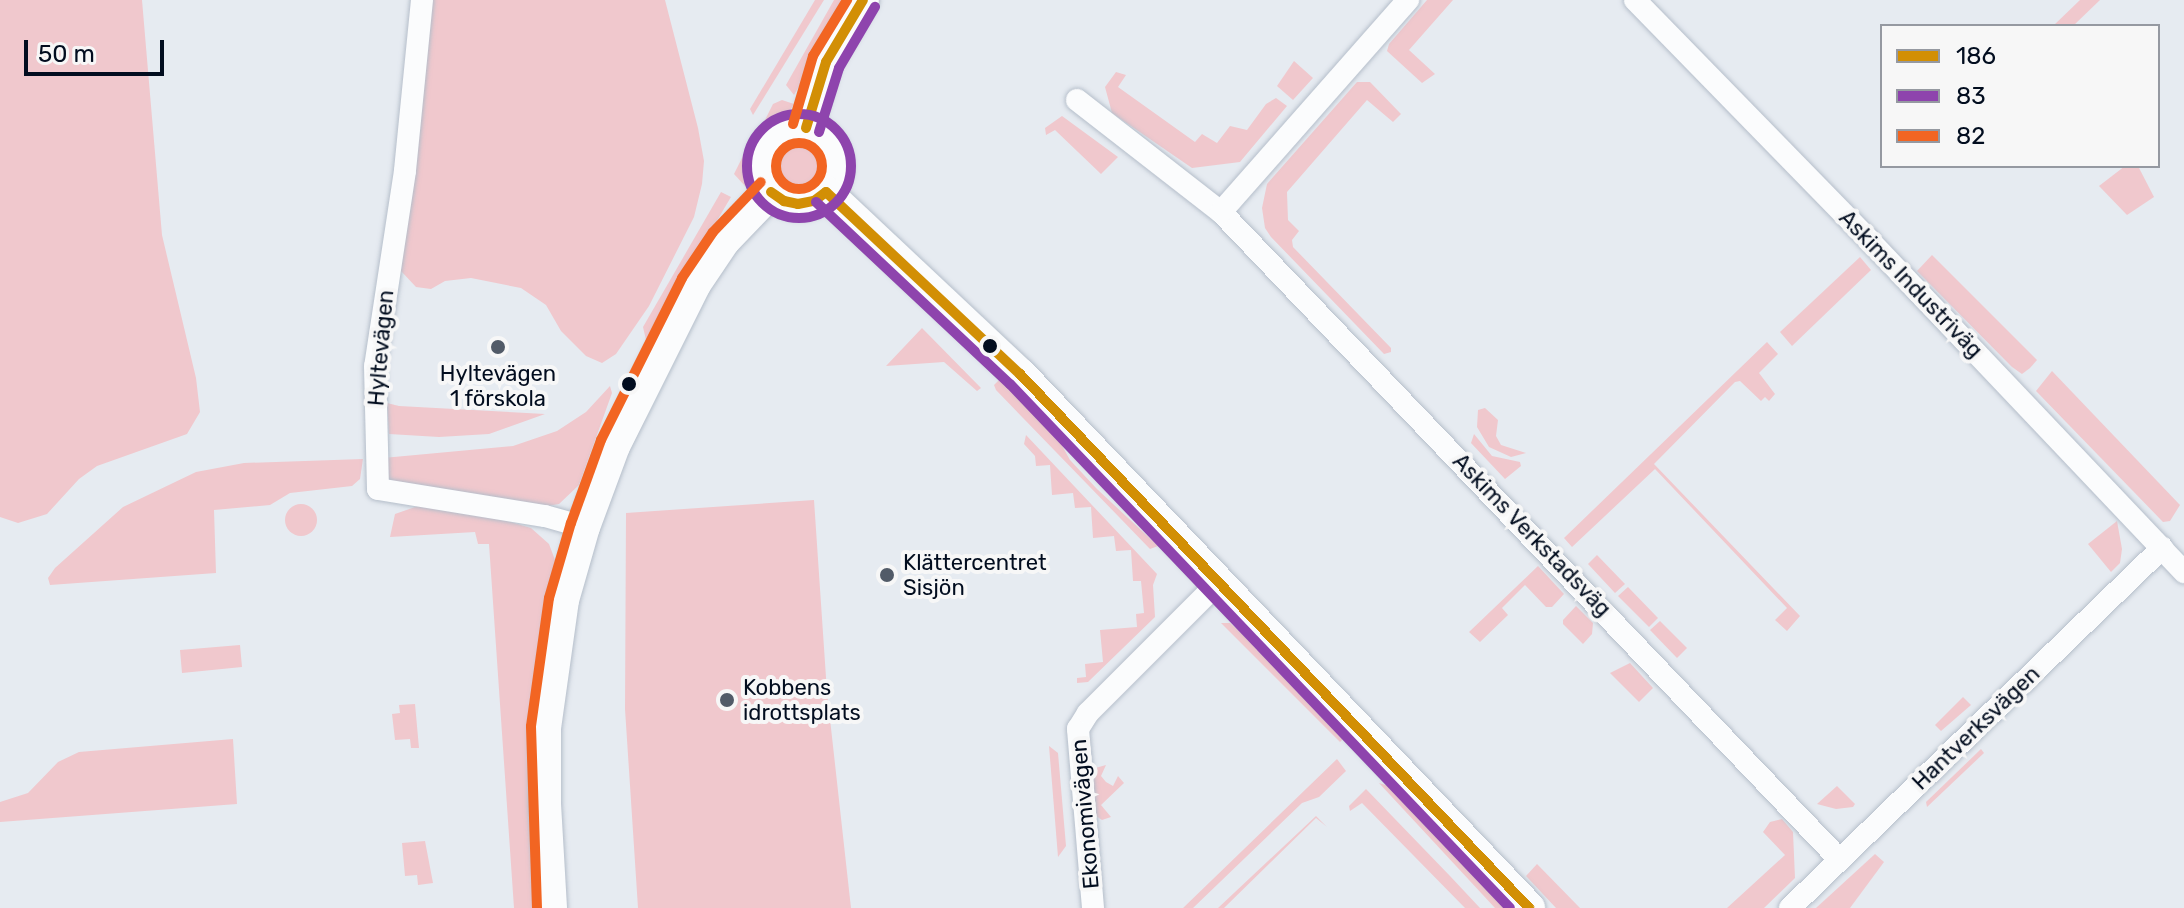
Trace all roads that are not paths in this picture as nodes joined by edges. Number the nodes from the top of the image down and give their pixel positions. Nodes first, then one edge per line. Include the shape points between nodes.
1 (422, 0) edge
2 (863, 0) edge
3 (1408, 0) edge
4 (1635, 0) edge
5 (1077, 100) dead end
6 (806, 128) junction
7 (771, 192) junction
8 (826, 192) junction
9 (1221, 212) junction
10 (584, 527) junction
11 (2162, 548) junction
12 (2184, 572) edge
13 (1217, 584) junction
14 (1840, 860) junction
15 (551, 908) edge
16 (1093, 908) edge
17 (1529, 908) edge
18 (1790, 908) edge

1 - 10 street, Hyltevägen via 405,171 375,366 378,489
2 - 6 street via 826,62
3 - 9 street
4 - 11 street, Askims Industriväg
5 - 9 street, Askims Verkstadsväg
6 - 7 street via 775,136 763,153 762,173
6 - 8 street via 826,139 837,160
7 - 8 street via 798,204
7 - 10 street via 730,233 695,284 614,446
8 - 13 street via 1020,374
9 - 14 street, Askims Verkstadsväg
10 - 15 street via 563,600 545,728
11 - 12 street, Askims Industriväg
11 - 14 street, Hantverksvägen
13 - 16 street, Ekonomivägen via 1078,729
13 - 17 street
14 - 18 street, Hantverksvägen

